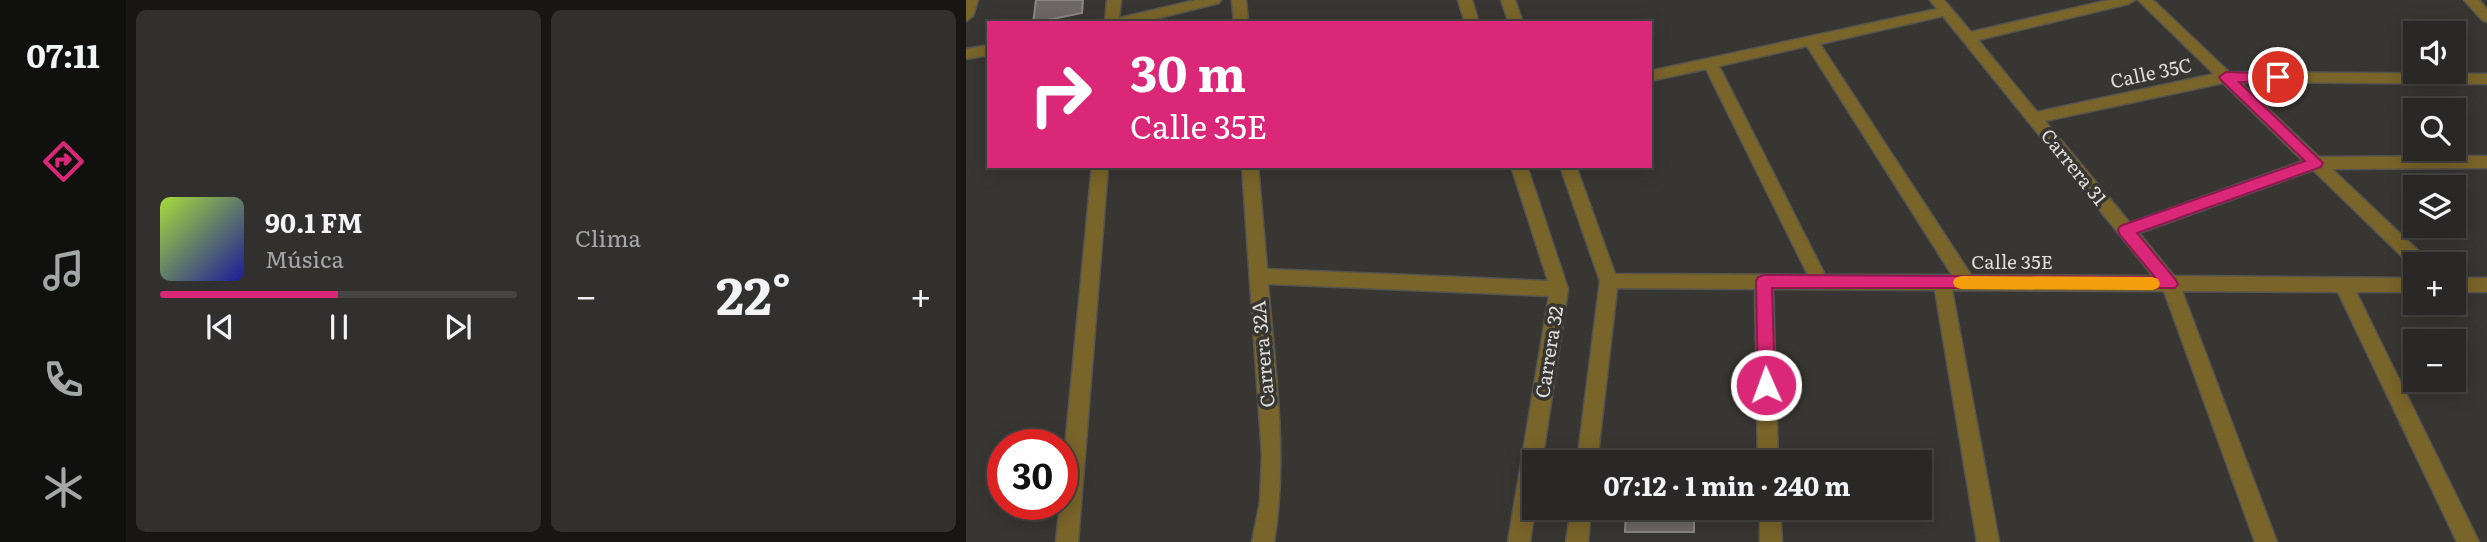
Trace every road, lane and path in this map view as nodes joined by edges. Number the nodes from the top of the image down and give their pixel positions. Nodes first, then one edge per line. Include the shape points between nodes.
1 (971, 0) edge
2 (1114, 0) edge
3 (1214, 0) edge
4 (1240, 0) edge
5 (1465, 0) edge
6 (1508, 0) edge
7 (2128, 0) edge
8 (2146, 0) edge
9 (2471, 0) edge
10 (1942, 5) edge
11 (966, 16) edge
12 (2487, 17) edge
13 (1112, 21) edge
14 (1127, 21) edge
15 (1241, 21) edge
16 (1471, 21) edge
17 (1515, 21) edge
18 (1968, 38) junction
19 (1810, 40) junction
20 (987, 50) edge
21 (966, 54) edge
22 (1710, 62) junction
23 (1652, 76) edge
24 (2226, 77) junction
25 (2487, 79) edge
26 (2033, 118) junction
27 (2487, 162) edge
28 (2316, 163) junction
29 (1100, 168) edge
30 (1250, 168) edge
31 (1520, 168) edge
32 (1569, 168) edge
33 (2126, 230) junction
34 (2409, 252) edge
35 (1256, 276) junction
36 (1609, 281) junction
37 (1764, 281) junction
38 (1820, 282) junction
39 (1942, 282) junction
40 (1966, 282) junction
41 (2170, 284) junction
42 (2344, 285) junction
43 (2403, 285) edge
44 (2466, 285) edge
45 (2487, 285) edge
46 (1559, 289) junction
47 (1588, 450) edge
48 (1769, 450) edge
49 (1580, 520) edge
50 (1770, 520) edge
51 (1066, 542) edge
52 (1263, 542) edge
53 (1519, 542) edge
54 (1577, 542) edge
55 (1771, 542) edge
56 (1988, 542) edge
57 (2266, 542) edge
58 (2469, 542) edge

1 - 11 street
2 - 13 street
3 - 14 street
4 - 15 street
5 - 16 street
6 - 17 street
7 - 18 street
8 - 24 street
9 - 12 street
10 - 18 street, Carrera 31
10 - 19 street
18 - 26 street, Carrera 31
19 - 22 street
19 - 40 street
20 - 21 street
22 - 23 street
22 - 38 street
24 - 25 street, Calle 35C
24 - 26 street, Calle 35C
24 - 28 street
26 - 33 street, Carrera 31
27 - 28 street
28 - 33 street
28 - 34 street
29 - 51 street
30 - 35 street, Carrera 32A
31 - 46 street, Carrera 32
32 - 36 street
33 - 41 street, Carrera 31
35 - 46 street
35 - 52 street, Carrera 32A via 1272,455
36 - 37 street, Calle 35E
36 - 47 street
37 - 38 street, Calle 35E
37 - 48 street
38 - 39 street, Calle 35E
39 - 40 street, Calle 35E
39 - 56 street
40 - 41 street, Calle 35E
41 - 42 street, Calle 35E
41 - 57 street, Carrera 31
42 - 43 street, Calle 35E
42 - 58 street
44 - 45 street
46 - 53 street, Carrera 32
49 - 54 street
50 - 55 street

